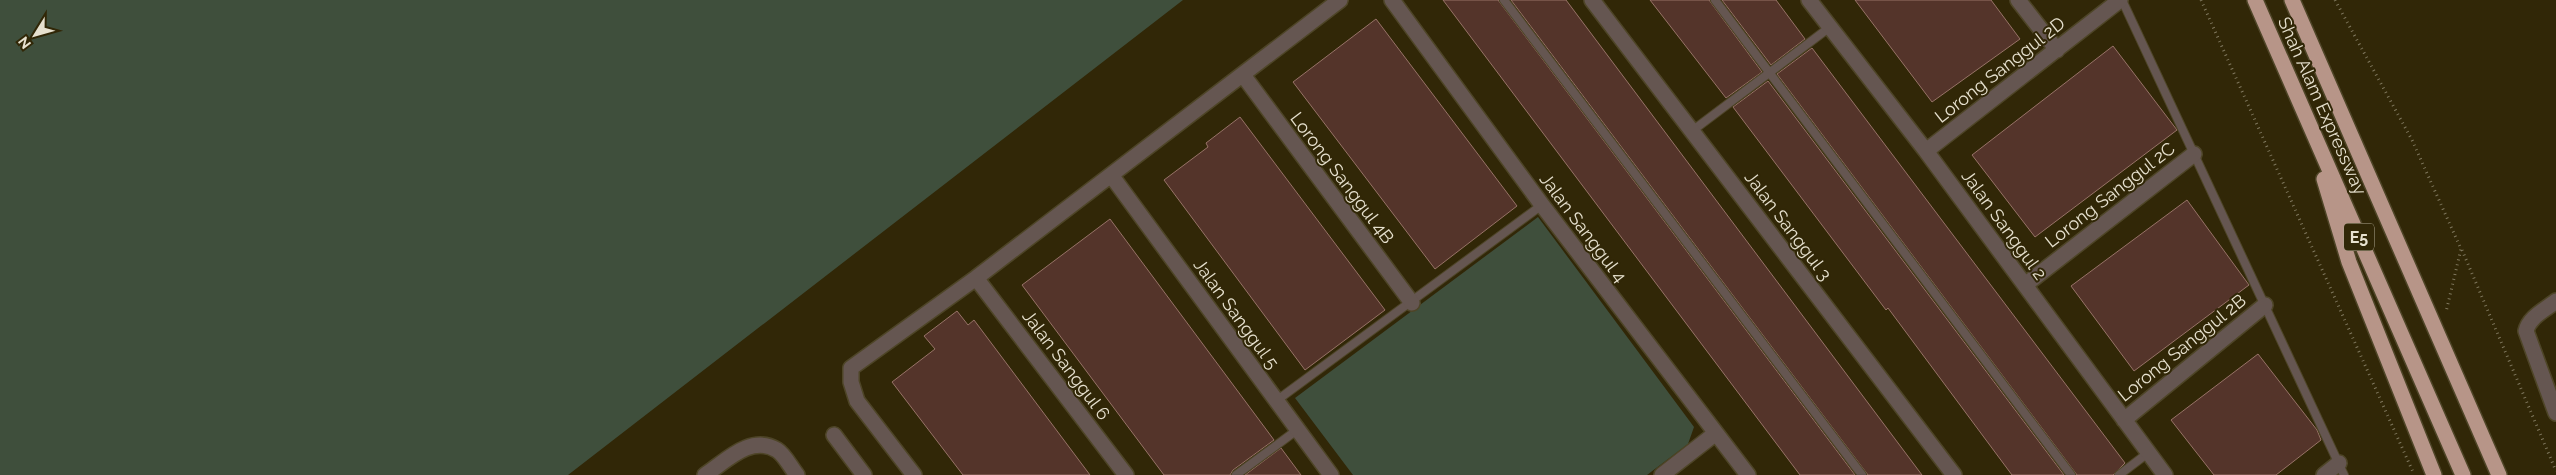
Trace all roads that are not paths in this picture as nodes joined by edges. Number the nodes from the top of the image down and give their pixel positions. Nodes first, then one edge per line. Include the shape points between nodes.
1 (1340, 0) edge
2 (1392, 0) edge
3 (1504, 0) edge
4 (1592, 0) edge
5 (1715, 0) edge
6 (1809, 0) edge
7 (2018, 0) edge
8 (2121, 0) edge
9 (2254, 0) edge
10 (2292, 0) edge
11 (1830, 27) junction
12 (2057, 50) junction
13 (1769, 73) junction
14 (1243, 75) junction
15 (2307, 120) junction
16 (1692, 131) junction
17 (1926, 151) junction
18 (2194, 154) junction
19 (1111, 175) junction
20 (1542, 205) junction
21 (976, 278) junction
22 (2024, 285) junction
23 (2556, 301) edge
24 (1412, 303) junction
25 (2265, 305) junction
26 (1276, 401) junction
27 (2469, 406) junction
28 (2556, 413) edge
29 (2124, 420) junction
30 (1298, 430) junction
31 (1716, 433) junction
32 (834, 435) dead end
33 (2148, 453) junction
34 (2342, 469) edge
35 (705, 475) edge
36 (797, 475) edge
37 (864, 475) edge
38 (914, 475) edge
39 (1126, 475) edge
40 (1236, 475) edge
41 (1331, 475) edge
42 (1662, 475) edge
43 (1748, 475) edge
44 (1862, 475) edge
45 (1954, 475) edge
46 (2071, 475) edge
47 (2119, 475) edge
48 (2165, 475) edge
49 (2324, 475) edge
50 (2434, 475) edge
51 (2462, 475) edge
52 (2499, 475) edge
53 (2506, 475) edge

1 - 14 street
2 - 20 street, Jalan Sanggul 4
3 - 44 lane
4 - 16 street, Jalan Sanggul 3
5 - 13 lane
6 - 11 street, Jalan Sanggul 2
7 - 12 street
8 - 12 street, Lorong Sanggul 2D
8 - 18 lane
9 - 15 highway, Shah Alam Expressway / E5
10 - 27 highway, Shah Alam Expressway / E5
11 - 13 lane
11 - 17 street, Jalan Sanggul 2
12 - 17 street, Lorong Sanggul 2D
13 - 16 lane
13 - 46 lane
14 - 19 street
14 - 24 street, Lorong Sanggul 4B
15 - 50 highway via 2349,262
15 - 51 highway, Shah Alam Expressway / E5
16 - 45 street, Jalan Sanggul 3
17 - 22 street, Jalan Sanggul 2
18 - 22 street, Lorong Sanggul 2C
18 - 25 lane
19 - 21 street
19 - 26 street, Jalan Sanggul 5
20 - 24 lane
20 - 31 street, Jalan Sanggul 4
21 - 38 street via 851,368 851,382 857,400
21 - 39 street, Jalan Sanggul 6
22 - 29 street, Jalan Sanggul 2
23 - 28 street via 2533,318 2526,331
24 - 26 lane
25 - 29 street, Lorong Sanggul 2B
25 - 34 lane
26 - 30 street, Jalan Sanggul 5
27 - 52 highway, Shah Alam Expressway / E5
27 - 53 highway
29 - 33 street, Jalan Sanggul 2
30 - 40 lane
30 - 41 street, Jalan Sanggul 5
31 - 42 street
31 - 43 street, Jalan Sanggul 4
32 - 37 street
33 - 47 lane
33 - 48 street, Jalan Sanggul 2
34 - 49 street
35 - 36 street via 745,448 760,444 778,451

